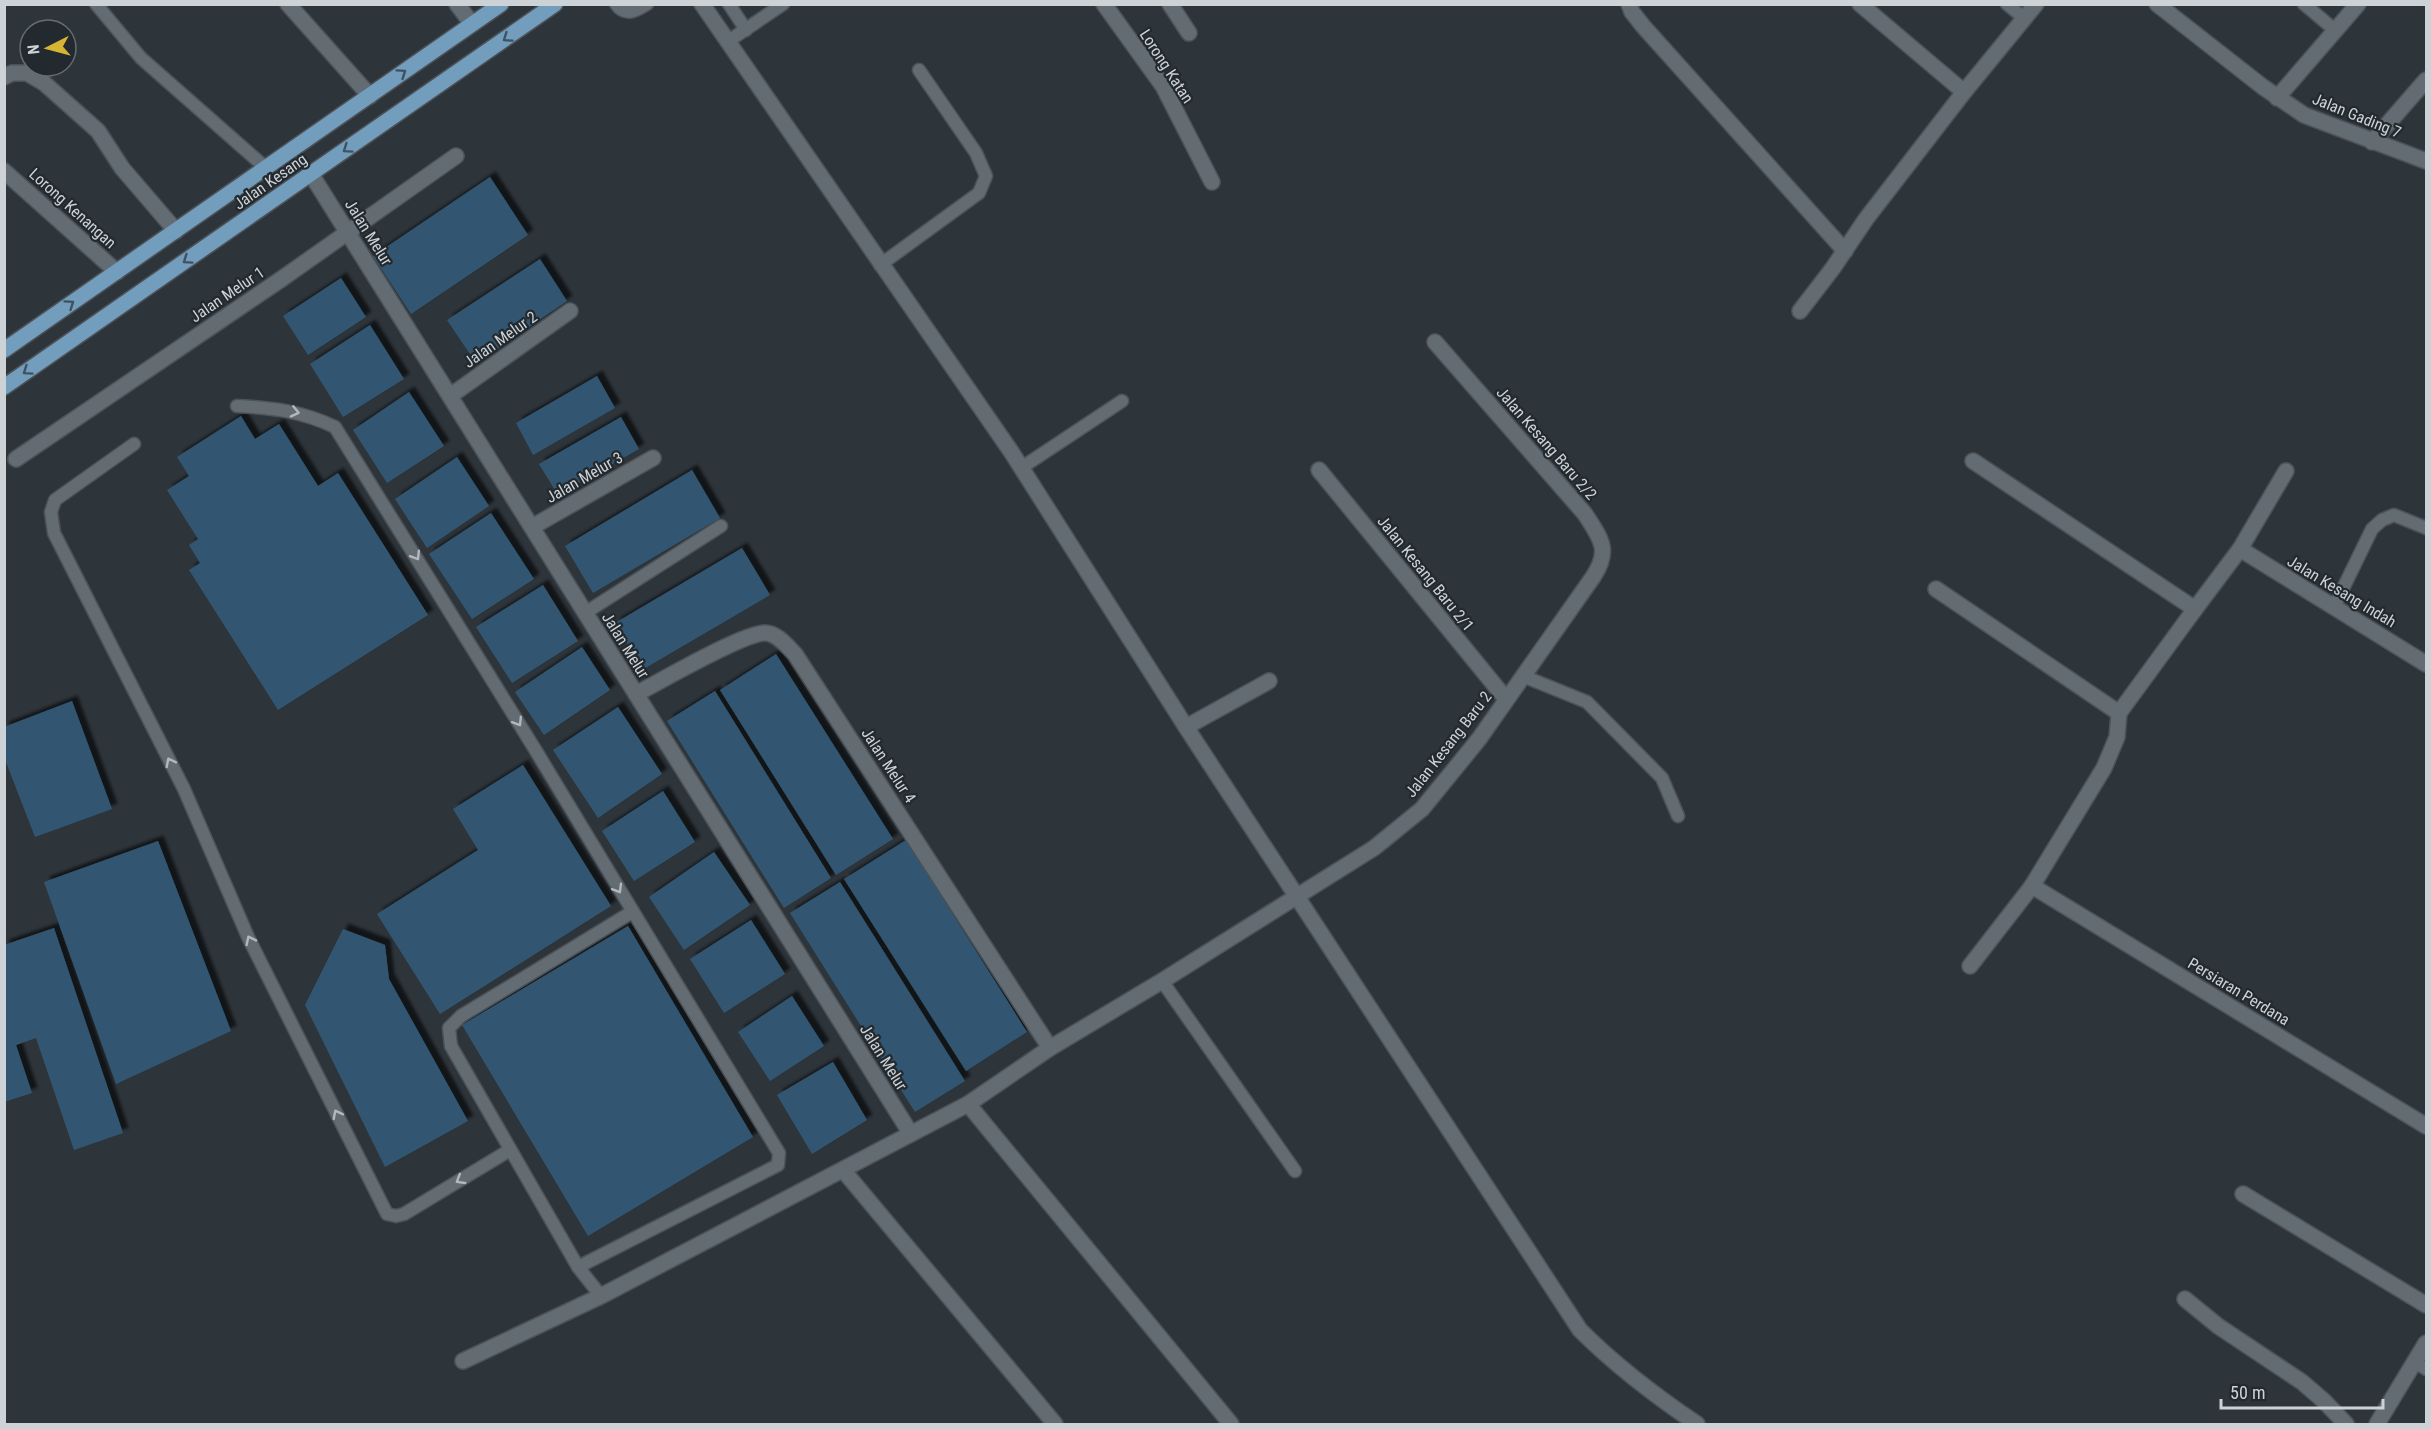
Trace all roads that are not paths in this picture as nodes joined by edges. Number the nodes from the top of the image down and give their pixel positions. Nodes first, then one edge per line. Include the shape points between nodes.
1 (96, 4) edge
2 (288, 4) edge
3 (457, 4) edge
4 (501, 4) edge
5 (555, 4) edge
6 (616, 4) edge
7 (647, 4) edge
8 (702, 4) edge
9 (729, 4) edge
10 (783, 4) edge
11 (1104, 4) edge
12 (1170, 4) edge
13 (1629, 4) edge
14 (1860, 4) edge
15 (2007, 4) edge
16 (2036, 4) edge
17 (2157, 4) edge
18 (2304, 4) edge
19 (2358, 4) edge
20 (2025, 19) junction
21 (472, 24) junction
22 (746, 30) junction
23 (2336, 31) junction
24 (1189, 33) dead end
25 (727, 42) junction
26 (919, 70) dead end
27 (4, 78) edge
28 (2427, 80) edge
29 (1964, 92) junction
30 (370, 96) junction
31 (2277, 98) junction
32 (2372, 142) junction
33 (456, 156) dead end
34 (2427, 161) edge
35 (266, 168) junction
36 (4, 171) edge
37 (311, 174) junction
38 (1212, 182) dead end
39 (176, 231) junction
40 (347, 231) junction
41 (1845, 251) junction
42 (880, 265) junction
43 (117, 272) junction
44 (570, 311) dead end
45 (1800, 311) dead end
46 (1435, 342) dead end
47 (4, 350) edge
48 (4, 387) edge
49 (450, 396) junction
50 (1122, 401) dead end
51 (237, 406) dead end
52 (134, 444) dead end
53 (653, 458) dead end
54 (16, 459) dead end
55 (1973, 461) dead end
56 (1021, 468) junction
57 (1318, 470) dead end
58 (2286, 471) dead end
59 (721, 526) dead end
60 (532, 527) junction
61 (2427, 528) edge
62 (2240, 549) junction
63 (1593, 577) joint
64 (1936, 590) dead end
65 (2334, 607) junction
66 (2195, 609) junction
67 (585, 613) junction
68 (2427, 664) edge
69 (1523, 676) junction
70 (1269, 681) dead end
71 (636, 694) junction
72 (1506, 699) junction
73 (2118, 713) junction
74 (1186, 727) junction
75 (1678, 816) dead end
76 (2032, 886) junction
77 (1298, 897) junction
78 (632, 912) junction
79 (1970, 966) dead end
80 (1162, 981) junction
81 (1050, 1048) junction
82 (968, 1104) junction
83 (2427, 1126) edge
84 (911, 1134) junction
85 (510, 1150) junction
86 (843, 1170) junction
87 (1295, 1171) dead end
88 (2243, 1194) dead end
89 (578, 1267) junction
90 (601, 1296) junction
91 (2186, 1299) dead end
92 (2427, 1305) edge
93 (2426, 1346) edge
94 (463, 1362) dead end
95 (2421, 1365) edge
96 (1054, 1425) edge
97 (1231, 1425) edge
98 (1697, 1425) edge
99 (2346, 1425) edge
100 (2377, 1425) edge

1 - 35 lane via 141,58
2 - 30 street
3 - 21 street
4 - 21 main road, Jalan Kesang
5 -> 37 main road, Jalan Kesang
6 - 7 lane via 628,12
8 - 25 street
9 - 22 lane
10 - 22 lane
11 - 38 street, Lorong Katan via 1163,86
12 - 24 street
13 - 41 street via 1643,26
14 - 29 street
15 - 20 lane
16 - 20 street
17 - 31 street, Jalan Gading 7
18 - 23 lane
19 - 23 street
20 - 29 street
30 -> 21 main road, Jalan Kesang
22 - 25 lane
23 - 31 street
25 - 42 street
26 - 42 lane via 976,153 986,176 979,194
27 - 39 street via 27,72 98,131 122,168
28 - 32 street
29 - 41 street
30 - 35 main road, Jalan Kesang
31 - 32 street, Jalan Gading 7 via 2304,115
32 - 34 street, Jalan Gading 7
33 - 40 street, Jalan Melur 1
35 - 39 main road, Jalan Kesang
36 - 43 street, Lorong Kenangan
37 - 40 street, Jalan Melur
37 -> 48 main road, Jalan Kesang
39 - 43 main road, Jalan Kesang
40 - 49 street, Jalan Melur
40 - 54 street, Jalan Melur 1
41 - 45 street
42 - 56 street
47 -> 43 main road, Jalan Kesang
44 - 49 street, Jalan Melur 2
46 - 63 street, Jalan Kesang Baru 2/2 via 1585,514 1603,543 1601,565
49 - 60 street, Jalan Melur
50 - 56 lane
51 -> 78 lane via 280,408 335,427
85 -> 52 lane via 404,1214 387,1214 248,937 184,789 54,533 51,512 55,500
53 - 60 street, Jalan Melur 3
55 - 66 street
56 - 74 street
57 - 72 street, Jalan Kesang Baru 2/1
58 - 62 street
59 - 67 lane
60 - 67 street, Jalan Melur
61 - 65 lane via 2394,515 2382,520 2372,529
62 - 65 street, Jalan Kesang Indah
62 - 66 street
63 - 69 street, Jalan Kesang Baru 2
64 - 73 street
65 - 68 street, Jalan Kesang Indah
66 - 73 street
67 - 71 street, Jalan Melur
69 - 72 street, Jalan Kesang Baru 2
69 - 75 lane via 1587,702 1662,778
70 - 74 street
71 - 81 street, Jalan Melur 4 via 746,638 766,633 778,638 795,654
71 - 84 street, Jalan Melur
72 - 77 street, Jalan Kesang Baru 2 via 1422,809 1374,848
73 - 76 street via 2117,737 2104,768
74 - 77 street
76 - 79 street
76 - 83 street, Persiaran Perdana
77 - 80 street
77 - 98 street via 1580,1330 1640,1386
78 - 85 lane via 461,1016 449,1028 451,1046
78 - 89 lane via 780,1159 778,1165
80 - 81 street
80 - 87 lane
81 - 82 street
82 - 84 street
82 - 97 street
84 - 86 street
85 - 89 lane
86 - 90 street
86 - 96 street
88 - 92 street
89 - 90 lane
90 - 94 street
91 - 99 street via 2218,1326 2302,1382
93 - 95 street
95 - 100 street

